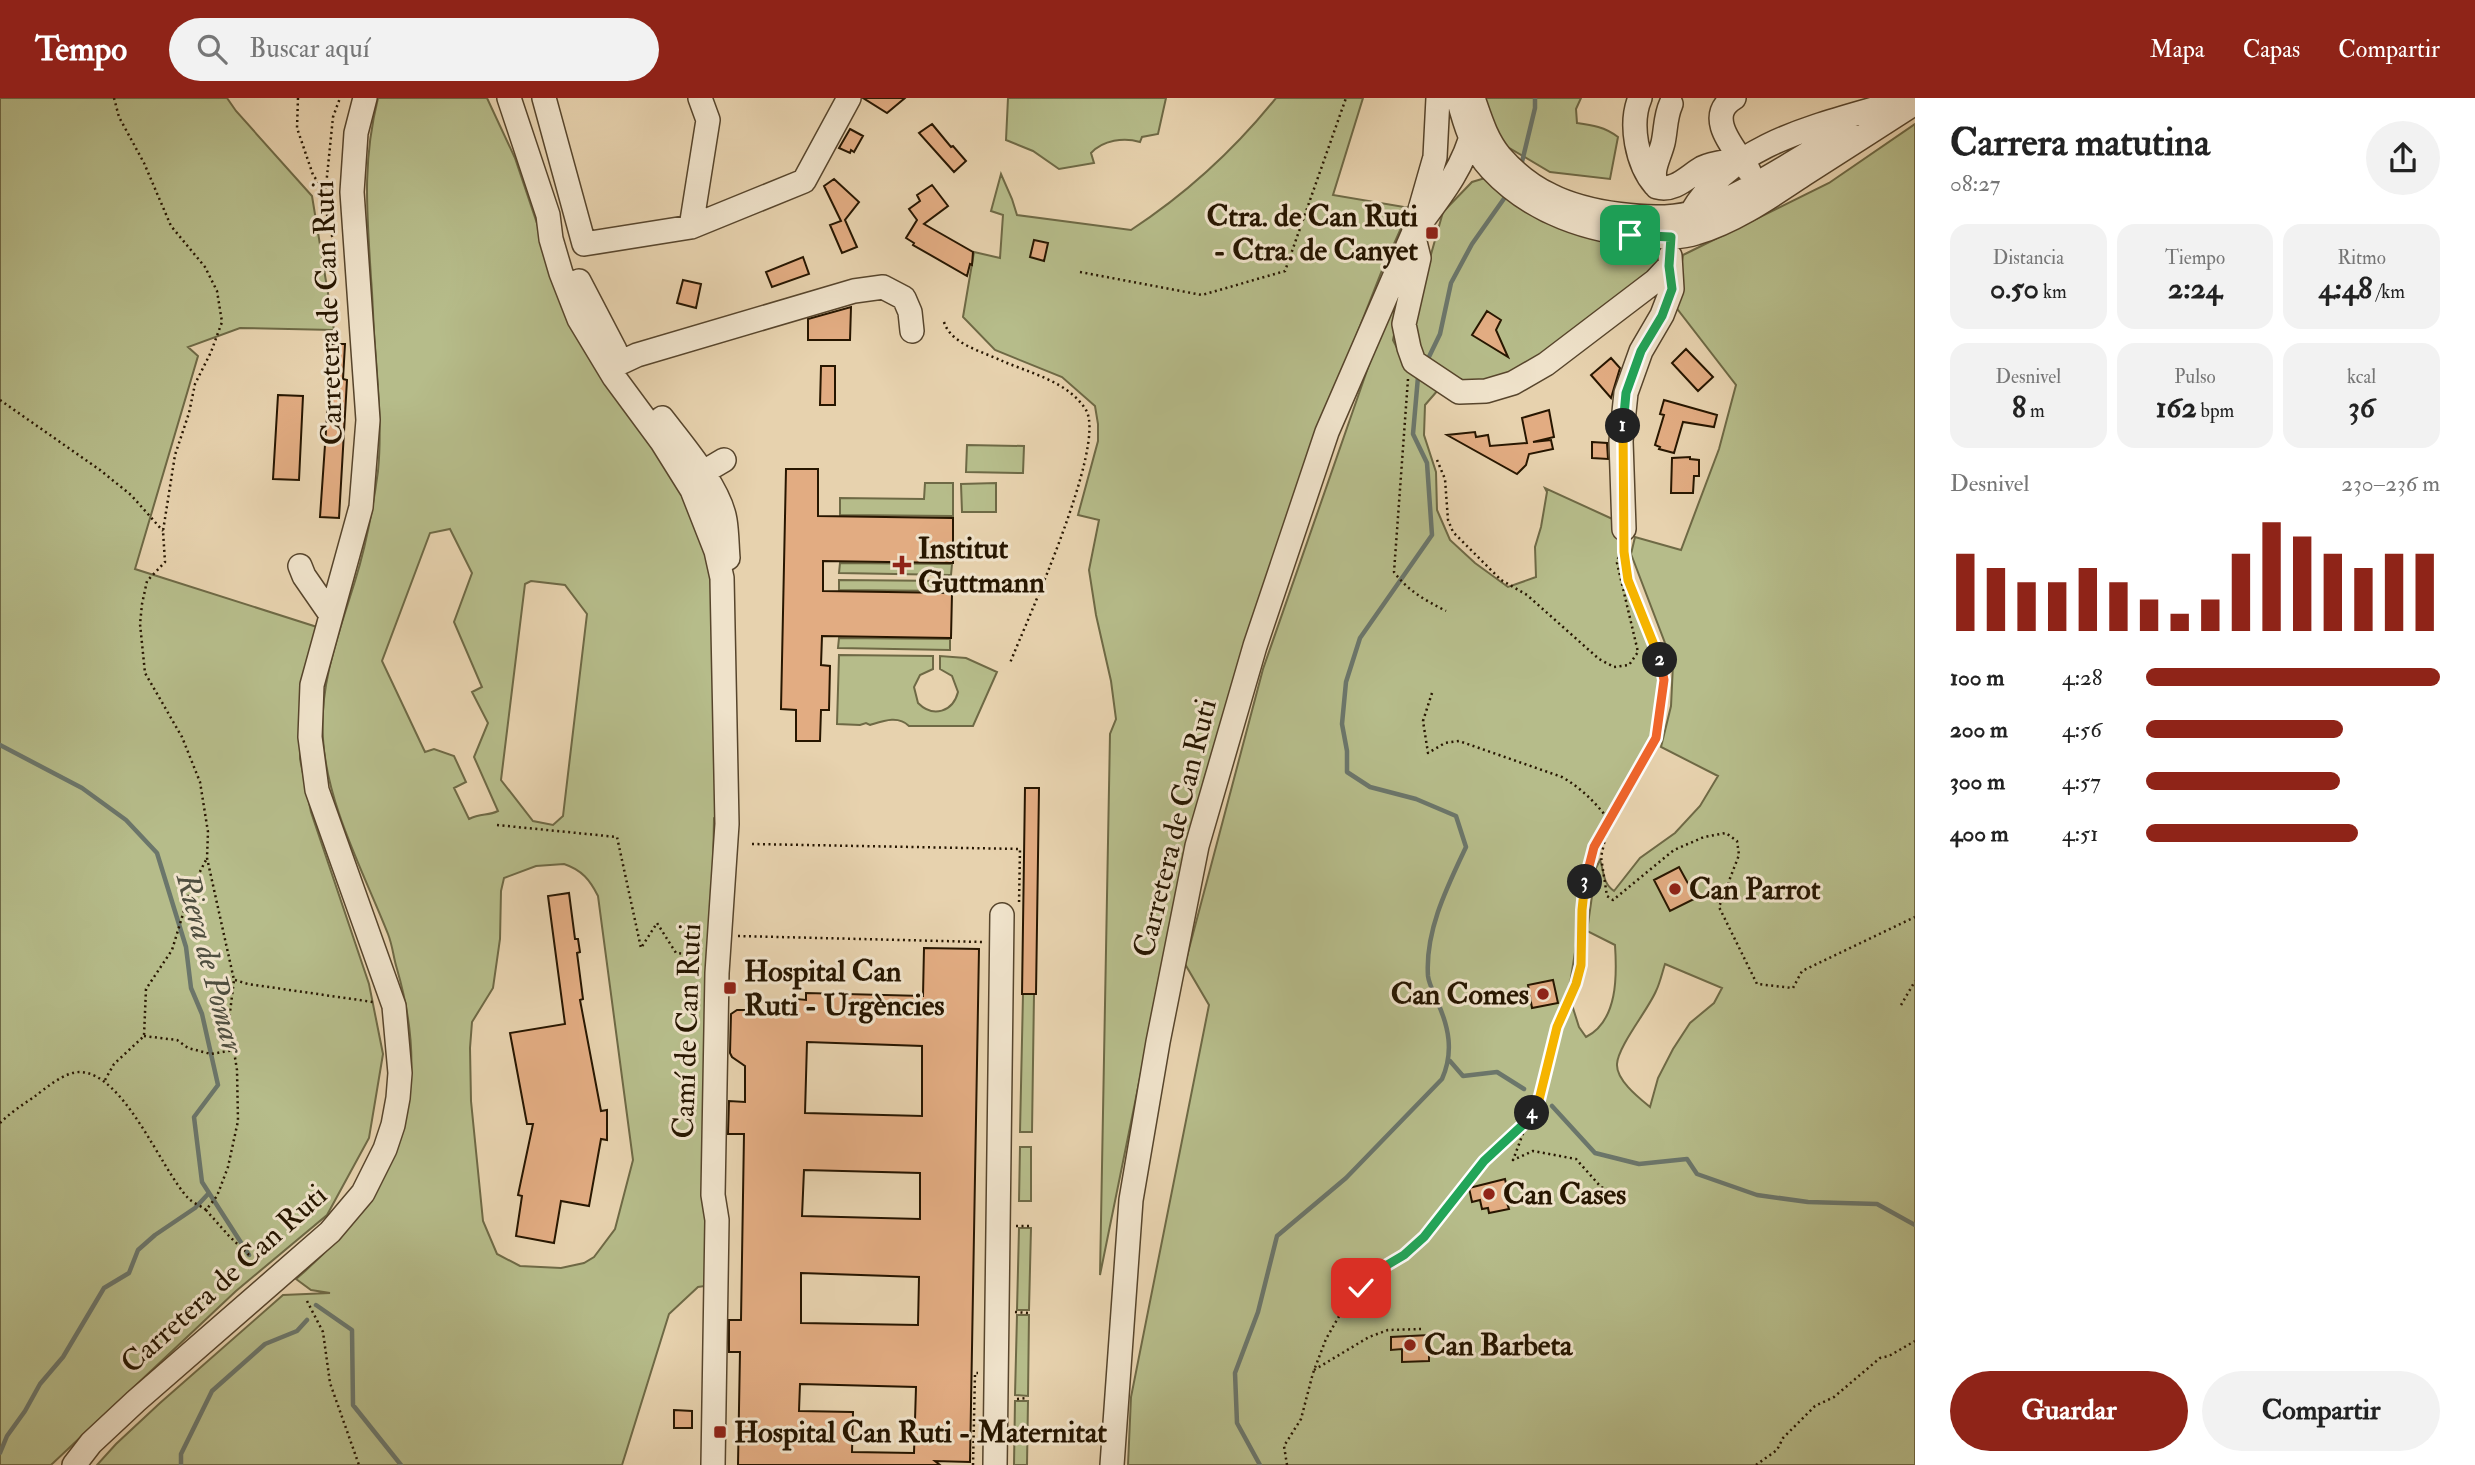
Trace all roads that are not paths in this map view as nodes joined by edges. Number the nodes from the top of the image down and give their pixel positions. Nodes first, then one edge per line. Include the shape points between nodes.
1 (365, 98) edge
2 (509, 98) edge
3 (544, 98) edge
4 (700, 98) edge
5 (849, 98) edge
6 (1438, 98) edge
7 (1458, 98) edge
8 (1465, 98) edge
9 (1473, 98) edge
10 (1640, 98) edge
11 (1734, 98) edge
12 (1903, 101) edge
13 (1671, 104) dead end
14 (1471, 141) junction
15 (1837, 153) junction
16 (1742, 159) junction
17 (1495, 161) junction
18 (1432, 166) junction
19 (1756, 183) junction
20 (1657, 187) junction
21 (1446, 189) junction
22 (1550, 204) junction
23 (1691, 213) junction
24 (548, 215) junction
25 (691, 227) junction
26 (1413, 234) junction
27 (1671, 237) junction
28 (1669, 266) junction
29 (574, 307) junction
30 (912, 331) dead end
31 (622, 362) junction
32 (640, 414) junction
33 (724, 460) dead end
34 (702, 472) junction
35 (1624, 530) road end
36 (710, 531) junction
37 (299, 566) dead end
38 (724, 598) junction
39 (331, 615) junction
40 (1010, 915) road end
41 (74, 1465) edge
42 (713, 1465) edge
43 (995, 1465) edge
44 (1112, 1465) edge

1 - 39 street, Carretera de Can Ruti via 356,133 352,192 368,420 361,507
2 - 24 street, Camí de Can Ruti
3 - 25 street via 584,244
4 - 25 street via 708,120
5 - 25 street via 804,181
6 - 18 street
7 - 14 street
8 - 14 street via 1474,126
9 - 17 street
10 - 20 street via 1635,117 1640,155 1646,174
11 - 16 street via 1720,115 1725,136
12 - 15 street
12 - 16 street via 1814,128
12 - 19 street
13 - 20 street via 1654,167
14 - 17 street
14 - 18 street via 1459,136 1447,142
14 - 21 street, Carretera de Can Ruti
15 - 19 street via 1773,182
15 - 27 street via 1726,221
16 - 19 street
16 - 20 street via 1704,167 1665,189
16 - 23 street via 1714,180
17 - 21 street
17 - 22 street via 1513,189
18 - 26 street, Carretera de Can Ruti
19 - 23 street
19 - 27 street via 1746,198
21 - 26 street, Carretera de Can Ruti
22 - 23 street via 1633,216
22 - 27 street via 1590,228
24 - 29 street, Camí de Can Ruti via 551,239
24 - 31 street, Camí de Can Ruti
26 - 28 street via 1419,258 1404,324 1412,355 1432,376 1459,393 1513,383 1546,364
26 - 44 street, Carretera de Can Ruti via 1327,432 1255,646 1197,846 1131,1200
27 - 28 street
28 - 35 street via 1672,289 1626,393 1621,441
29 - 31 street, Camí de Can Ruti via 604,347
29 - 32 street, Camí de Can Ruti
30 - 31 street via 904,298 883,287 828,299
31 - 34 street, Camí de Can Ruti
32 - 34 street, Camí de Can Ruti via 652,419 692,469
32 - 36 street, Camí de Can Ruti via 692,490
33 - 34 street
34 - 36 street, Camí de Can Ruti via 700,486 712,519
34 - 38 street, Camí de Can Ruti via 725,517 728,565
36 - 38 street, Camí de Can Ruti
37 - 39 street
38 - 42 street, Camí de Can Ruti via 727,824 712,895 717,973 713,1195 718,1220
39 - 41 street, Carretera de Can Ruti via 312,685 310,737 317,789 394,1006 398,1098 385,1149 363,1193 330,1232 118,1418
40 - 43 street

